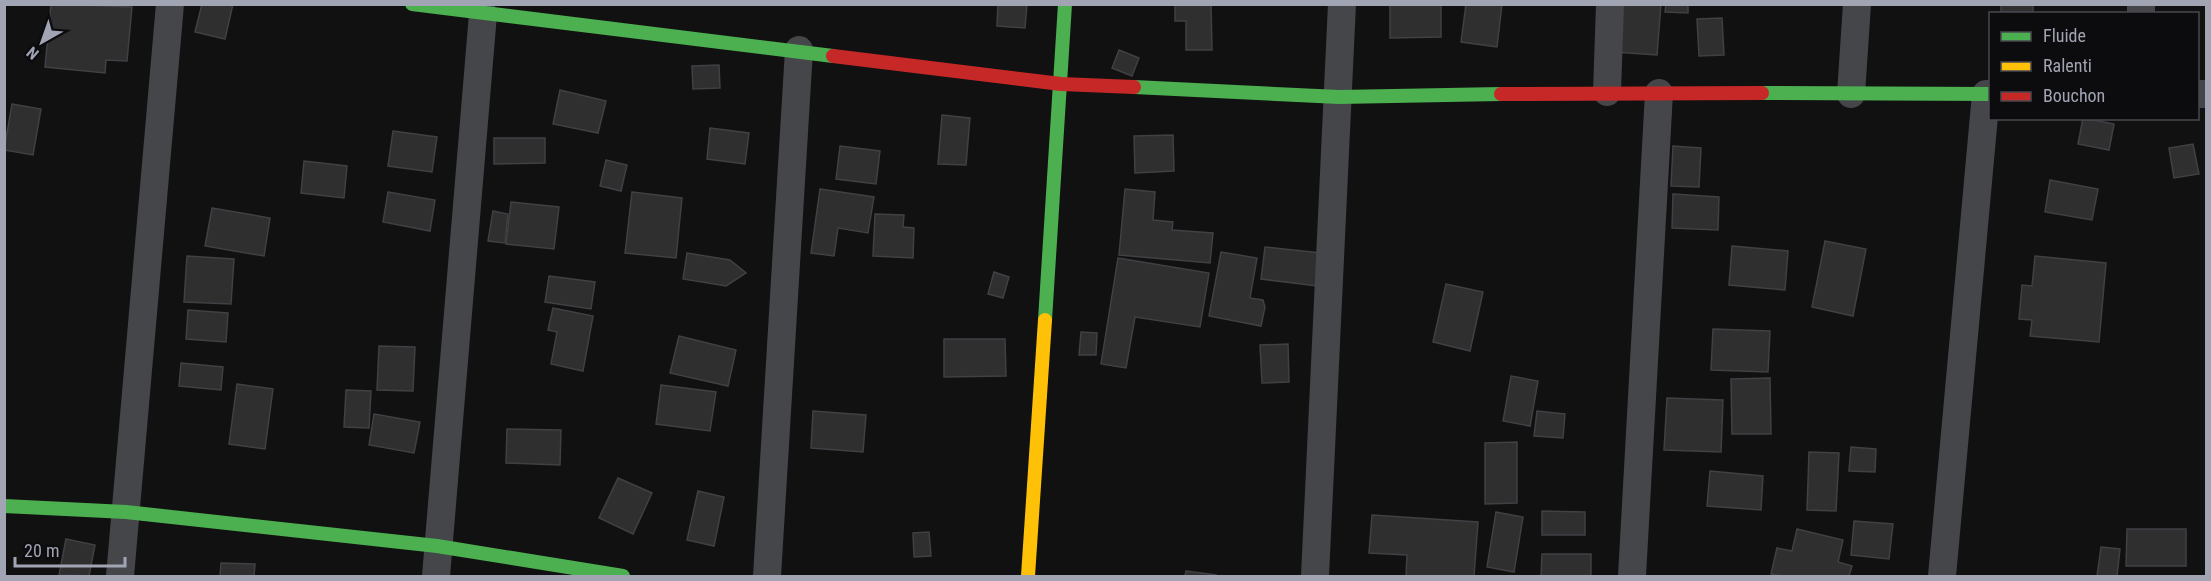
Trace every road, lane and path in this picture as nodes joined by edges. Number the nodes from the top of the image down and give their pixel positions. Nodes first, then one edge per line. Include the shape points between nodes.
1 (170, 4) edge
2 (412, 4) edge
3 (1065, 4) edge
4 (1342, 4) edge
5 (1610, 4) edge
6 (1857, 4) edge
7 (483, 14) junction
8 (799, 50) junction
9 (1061, 84) junction
10 (1607, 92) junction
11 (1659, 93) junction
12 (1851, 94) junction
13 (1988, 94) edge
14 (1339, 97) junction
15 (4, 506) edge
16 (126, 512) junction
17 (437, 546) junction
18 (120, 576) edge
19 (436, 576) edge
20 (623, 576) edge
21 (767, 576) edge
22 (1028, 576) edge
23 (1315, 576) edge
24 (1632, 576) edge
25 (1942, 576) edge

1 - 16 street
2 - 7 street
3 - 9 street
4 - 14 street
5 - 10 street
6 - 12 street
7 - 8 street
7 - 17 street
8 - 9 street
8 - 21 street
9 - 14 street
9 - 22 street
10 - 11 street
10 - 14 street
11 - 12 street
11 - 24 street
12 - 13 street
13 - 25 street
14 - 23 street
15 - 16 street
16 - 17 street
16 - 18 street
17 - 19 street
17 - 20 street

